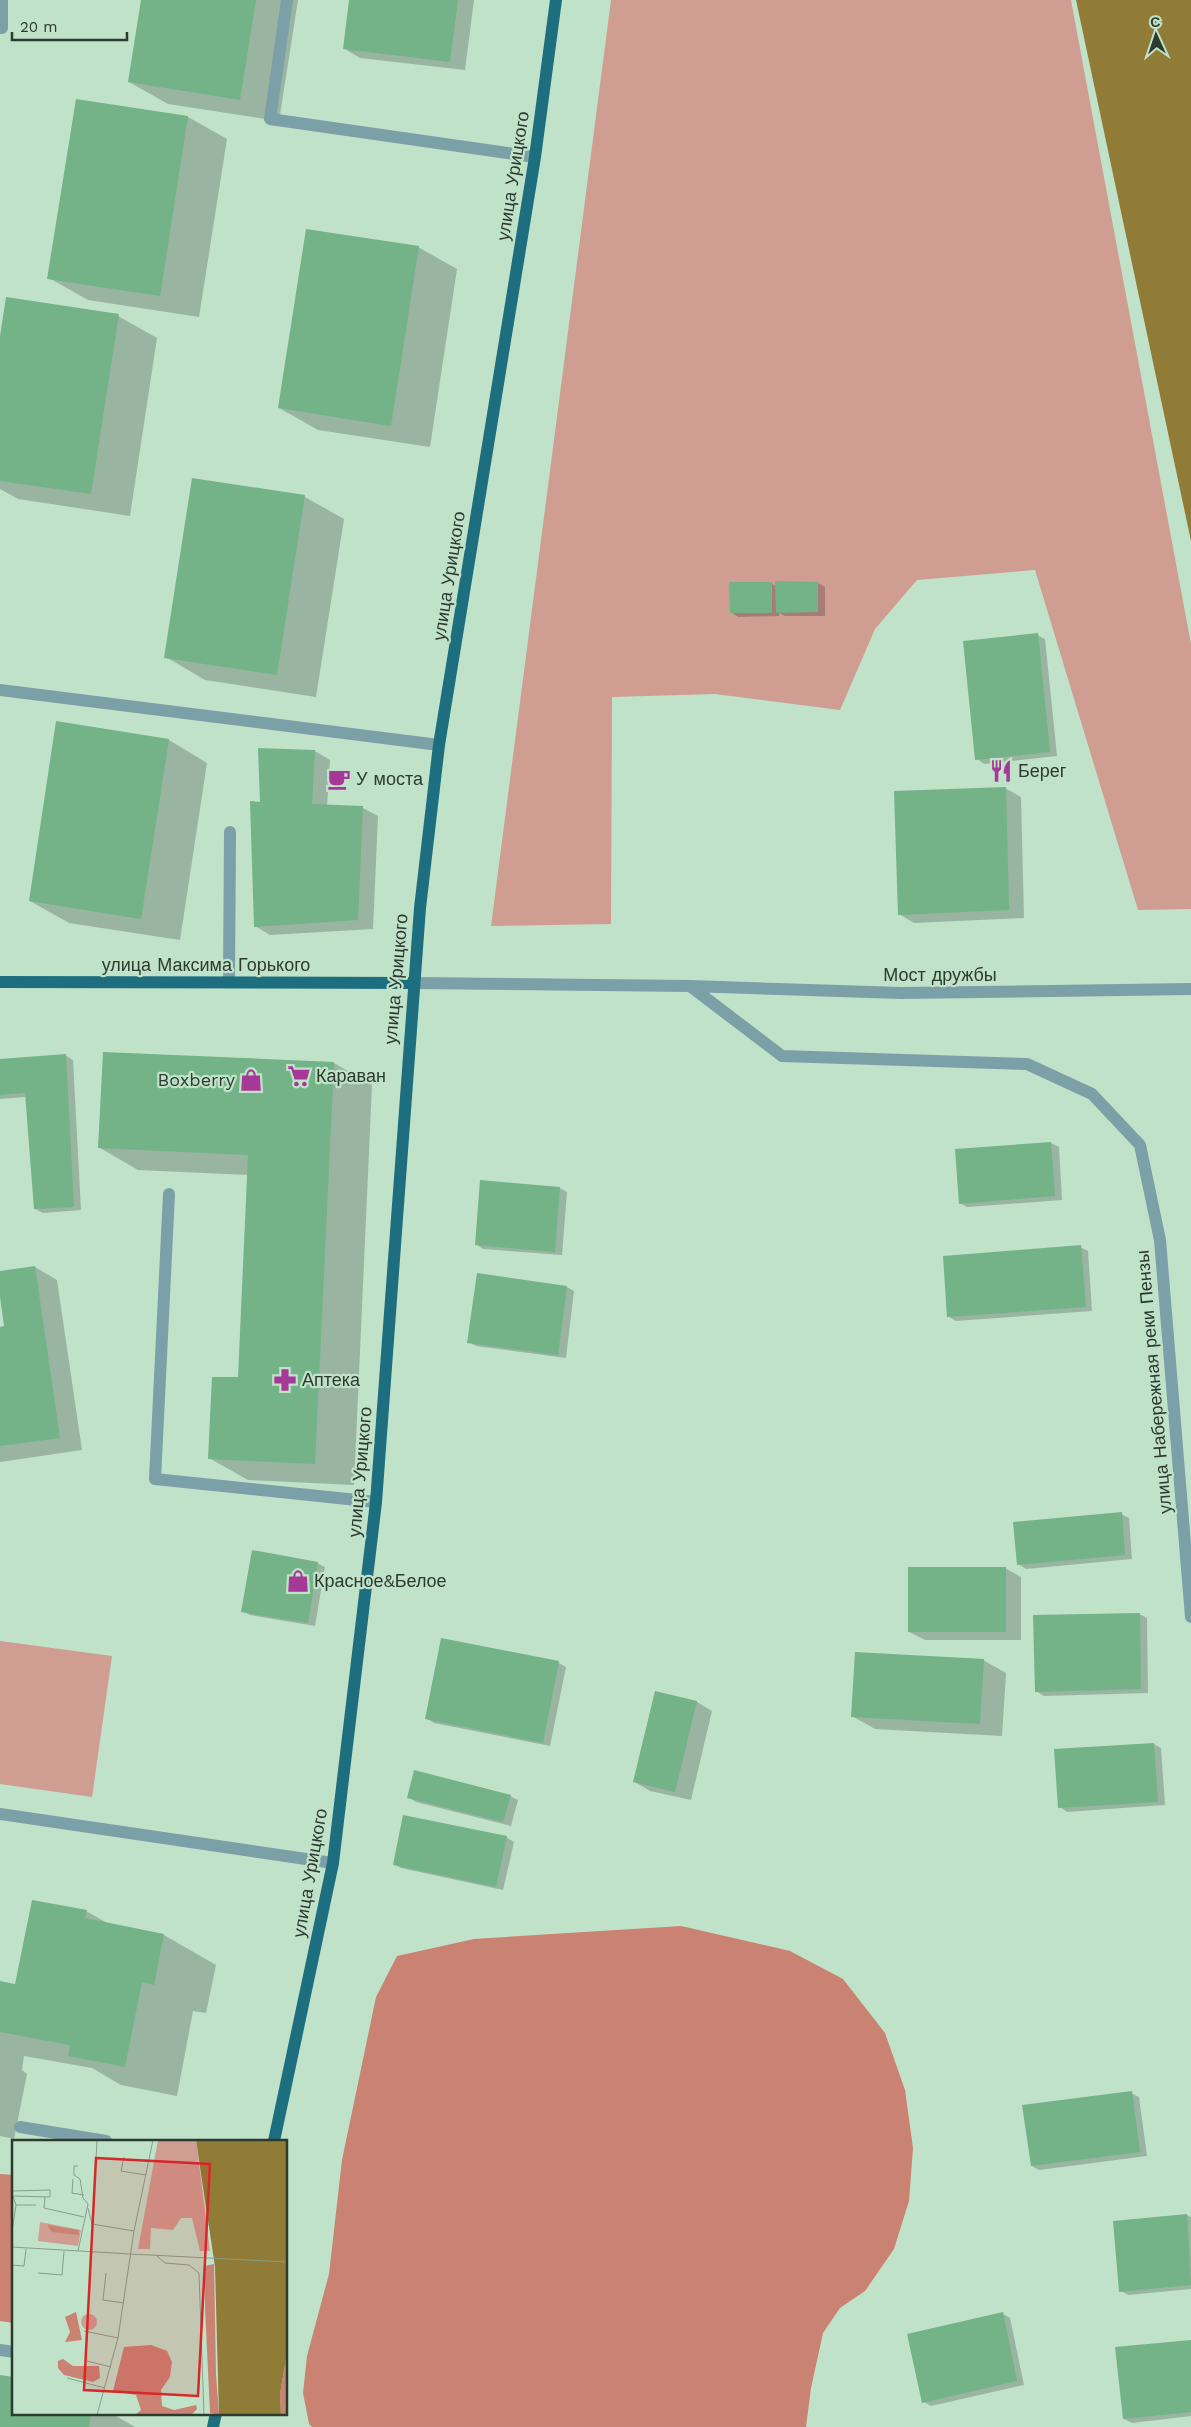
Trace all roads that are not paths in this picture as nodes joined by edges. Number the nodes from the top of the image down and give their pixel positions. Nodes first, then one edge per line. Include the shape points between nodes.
1 (2, 0) edge
2 (287, 0) edge
3 (556, 0) edge
4 (2, 28) dead end
5 (535, 157) junction
6 (0, 690) edge
7 (439, 745) junction
8 (230, 832) dead end
9 (0, 982) edge
10 (230, 982) junction
11 (413, 983) junction
12 (690, 986) junction
13 (1189, 989) edge
14 (170, 1194) dead end
15 (376, 1502) junction
16 (1191, 1618) edge
17 (0, 1814) edge
18 (333, 1863) junction
19 (20, 2127) dead end
20 (100, 2140) edge
21 (274, 2140) edge
22 (216, 2414) edge
23 (213, 2427) edge

1 - 4 street
2 - 5 street via 270,119
3 - 5 main road, улица Урицкого
5 - 7 main road, улица Урицкого
6 - 7 street
7 - 11 main road, улица Урицкого
8 - 10 street
9 - 10 main road, улица Максима Горького
10 - 11 main road, улица Максима Горького
11 - 12 street, Мост дружбы
11 - 15 main road, улица Урицкого
12 - 13 street, Мост дружбы via 901,993
12 - 16 street, улица Набережная реки Пензы via 782,1056 1027,1064 1092,1094 1140,1145 1160,1240
14 - 15 street via 155,1479
15 - 18 main road, улица Урицкого
17 - 18 street
18 - 21 main road, улица Урицкого
19 - 20 street
22 - 23 main road

